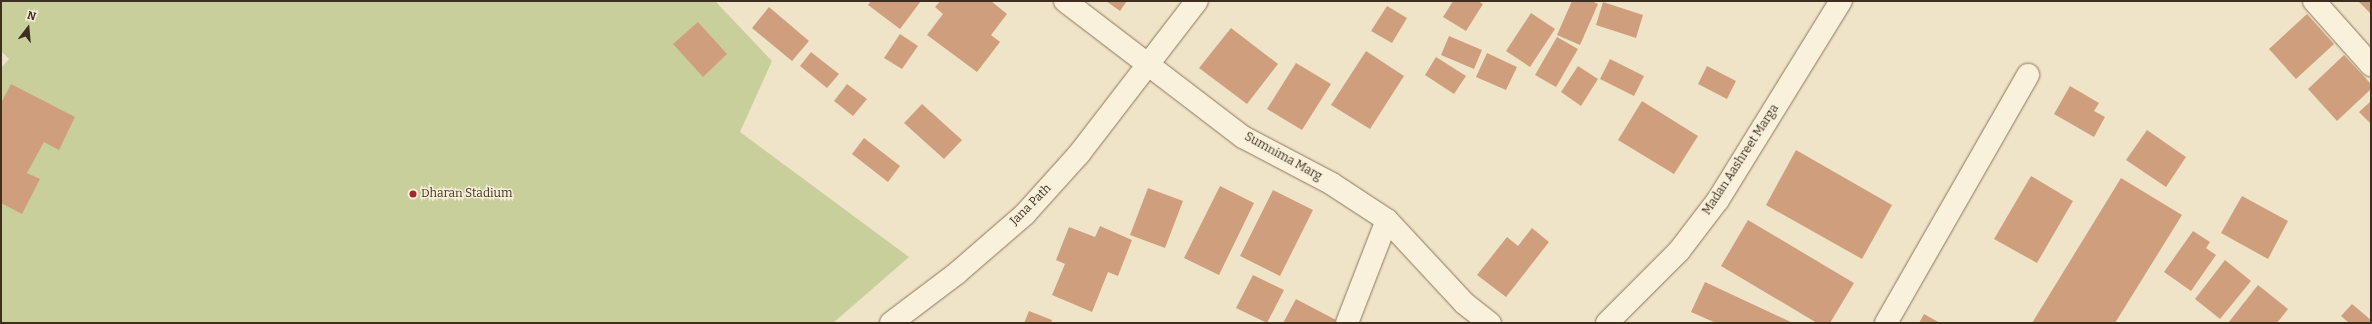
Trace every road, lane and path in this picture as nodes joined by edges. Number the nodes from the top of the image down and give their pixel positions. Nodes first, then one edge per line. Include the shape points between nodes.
1 (1065, 1) edge
2 (1197, 1) edge
3 (1841, 1) edge
4 (2314, 1) edge
5 (1148, 63) junction
6 (2371, 66) edge
7 (2028, 75) dead end
8 (1387, 220) junction
9 (1462, 313) edge
10 (891, 323) edge
11 (1347, 323) edge
12 (1490, 323) edge
13 (1607, 323) edge
14 (1886, 323) edge

1 - 5 street, Sumnima Marg
2 - 5 street, Jana Path
3 - 13 street, Madan Aashreet Marga via 1718,200 1679,251
4 - 6 street
5 - 8 street, Sumnima Marg via 1243,137 1332,184
5 - 10 street, Jana Path via 1079,154 1025,214 957,273
7 - 14 street
8 - 9 street, Sumnima Marg
8 - 11 street
9 - 12 street, Sumnima Marg

